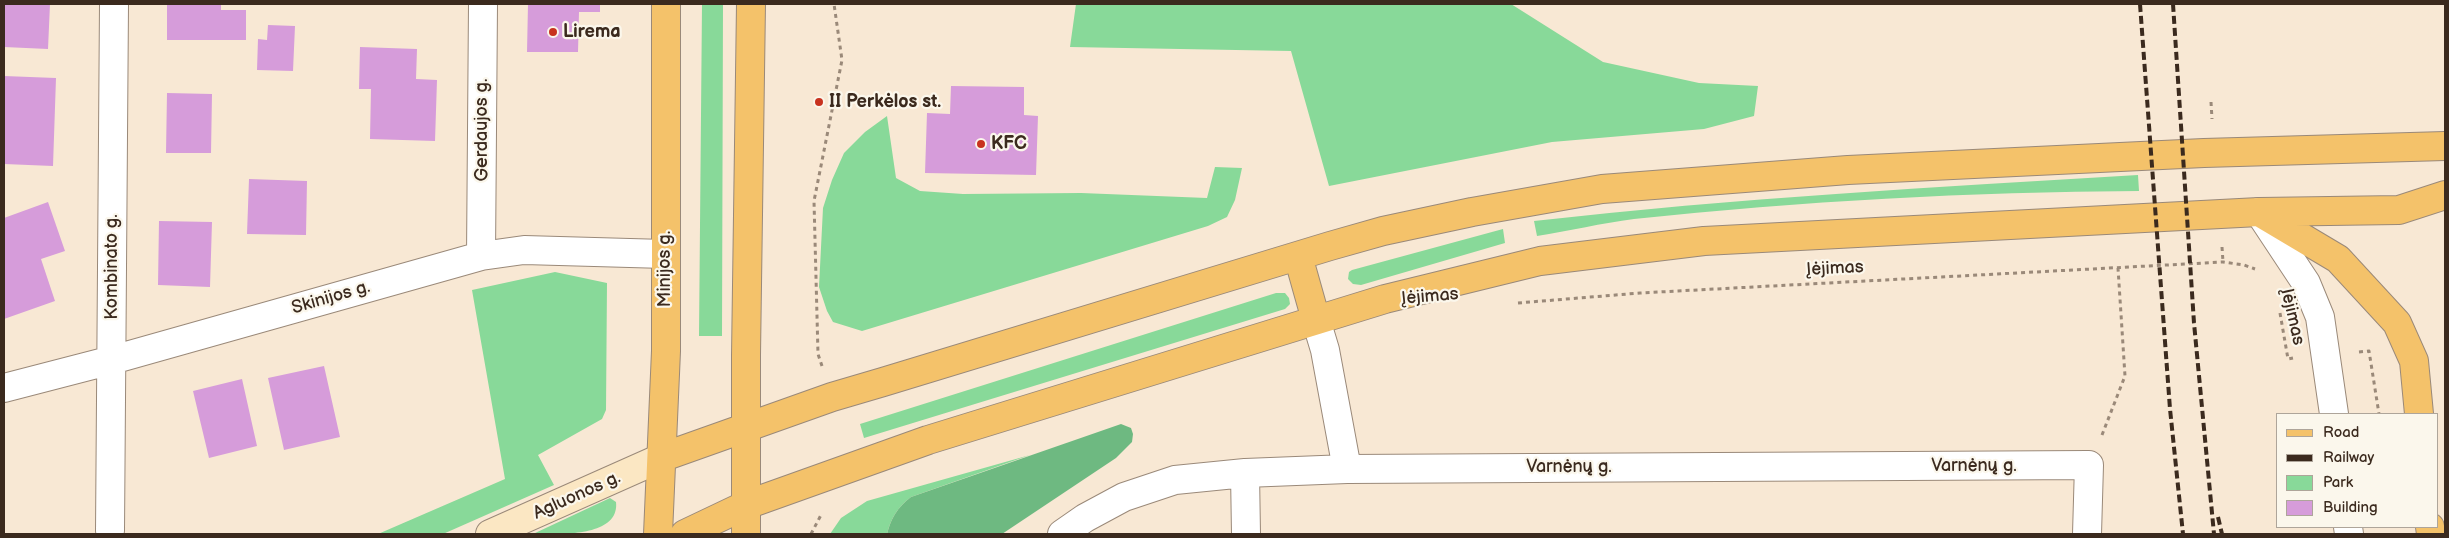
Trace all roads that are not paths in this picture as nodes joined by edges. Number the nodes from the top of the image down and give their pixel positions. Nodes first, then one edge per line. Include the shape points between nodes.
1 (114, 4) edge
2 (483, 4) edge
3 (666, 4) edge
4 (751, 4) edge
5 (2445, 146) edge
6 (2444, 196) edge
7 (2259, 212) junction
8 (665, 254) junction
9 (481, 256) junction
10 (1298, 256) junction
11 (1316, 320) junction
12 (112, 360) junction
13 (4, 388) edge
14 (2334, 413) edge
15 (2419, 413) edge
16 (746, 427) junction
17 (663, 457) junction
18 (1348, 468) junction
19 (1245, 473) junction
20 (746, 505) junction
21 (110, 531) dead end
22 (490, 534) edge
23 (658, 534) edge
24 (685, 534) edge
25 (746, 534) edge
26 (1062, 534) edge
27 (1246, 534) edge
28 (2087, 534) edge

1 - 12 street, Kombinato g.
2 - 9 street, Gerdaujos g.
3 - 8 main road, Minijos g.
4 - 16 main road
5 - 10 main road via 2204,152 1848,170 1602,190 1463,214
6 - 7 main road via 2398,210
7 - 11 main road via 1704,241 1606,251 1540,261
7 - 14 street via 2306,283 2320,317
7 - 15 main road via 2338,259 2397,323 2414,361
8 - 9 street, Skinijos g. via 524,250
8 - 17 main road, Minijos g.
9 - 12 street, Skinijos g.
10 - 11 main road
10 - 16 main road via 832,397
11 - 18 street
11 - 20 main road via 928,440
12 - 13 street, Skinijos g.
12 - 21 street, Kombinato g.
16 - 17 main road
16 - 20 main road
17 - 22 main road, Agluonos g.
17 - 23 main road, Minijos g.
18 - 19 street, Varnėnų g.
18 - 28 street, Varnėnų g. via 2089,465
19 - 26 street, Varnėnų g. via 1175,480 1124,497
19 - 27 street
20 - 24 main road
20 - 25 main road

